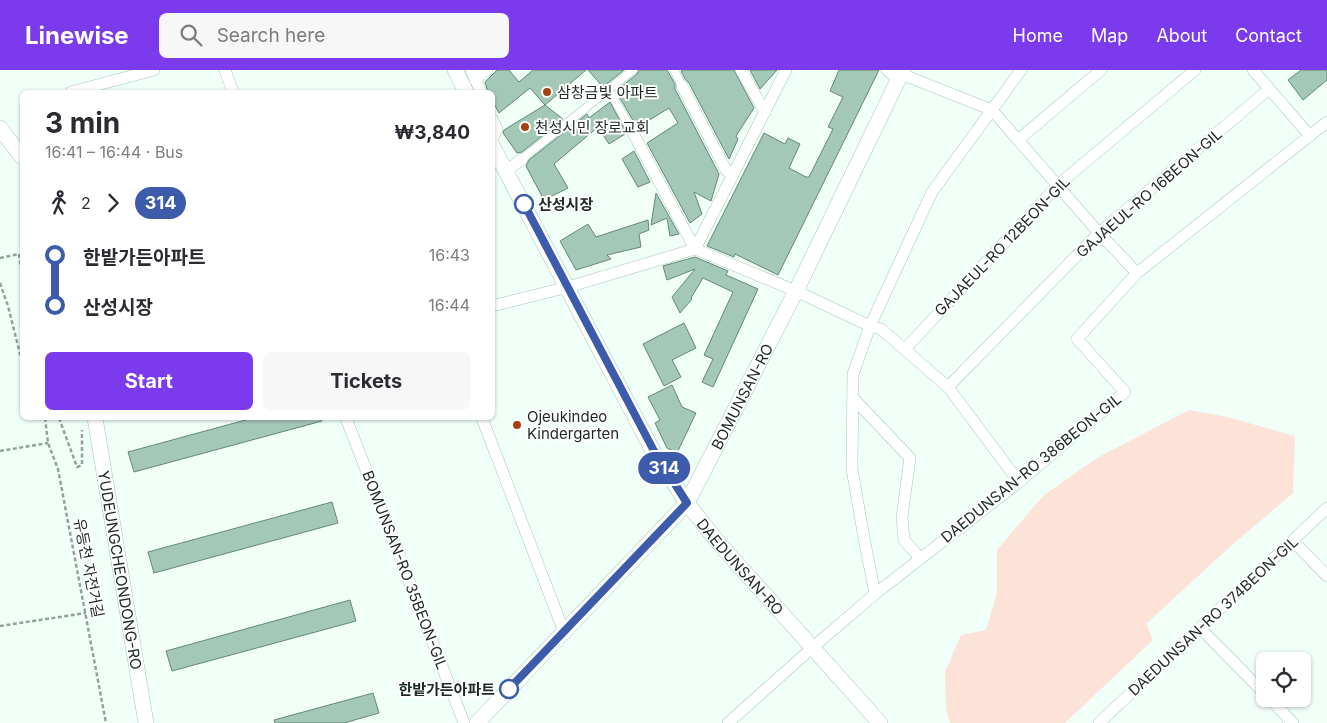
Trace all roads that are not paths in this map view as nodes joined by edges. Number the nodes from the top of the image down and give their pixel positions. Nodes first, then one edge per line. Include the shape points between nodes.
1 (154, 70) edge
2 (226, 70) edge
3 (455, 70) edge
4 (487, 70) edge
5 (633, 70) edge
6 (674, 70) edge
7 (741, 70) edge
8 (786, 70) edge
9 (1021, 70) edge
10 (1101, 70) edge
11 (1195, 70) edge
12 (1253, 70) edge
13 (898, 73) edge
14 (473, 75) edge
15 (682, 86) joint
16 (1269, 89) junction
17 (79, 90) edge
18 (232, 90) edge
19 (465, 90) edge
20 (480, 90) edge
21 (609, 90) junction
22 (992, 110) junction
23 (764, 112) junction
24 (1327, 122) edge
25 (0, 128) edge
26 (632, 131) joint
27 (1310, 136) junction
28 (1018, 140) junction
29 (495, 151) edge
30 (20, 154) edge
31 (522, 159) joint
32 (506, 171) junction
33 (733, 176) junction
34 (1058, 185) junction
35 (1099, 233) junction
36 (695, 249) junction
37 (1137, 273) junction
38 (568, 287) junction
39 (796, 291) junction
40 (495, 305) edge
41 (870, 326) junction
42 (905, 349) junction
43 (948, 387) junction
44 (853, 398) junction
45 (347, 420) edge
46 (483, 420) edge
47 (96, 423) edge
48 (1019, 482) junction
49 (687, 503) junction
50 (1327, 508) edge
51 (1293, 541) junction
52 (920, 558) junction
53 (1327, 576) edge
54 (875, 594) junction
55 (1200, 628) junction
56 (564, 632) junction
57 (812, 648) junction
58 (1256, 685) edge
59 (1278, 707) edge
60 (146, 723) edge
61 (464, 723) edge
62 (477, 723) edge
63 (728, 723) edge
64 (880, 723) edge
65 (1099, 723) edge
66 (1293, 723) edge

1 - 17 street
2 - 18 street
3 - 19 main road
4 - 14 street
5 - 21 street
6 - 15 street
7 - 23 street
8 - 23 street
9 - 22 street
10 - 28 street
11 - 34 street, GAJAEUL-RO 12BEON-GIL
12 - 16 street
13 - 22 street
13 - 39 main road, BOMUNSAN-RO
14 - 20 street
15 - 33 street via 726,170
16 - 27 street
16 - 35 street, GAJAEUL-RO 16BEON-GIL
21 - 26 street
21 - 31 street
22 - 28 street
22 - 41 street via 932,192
23 - 33 street
24 - 27 street, DAEDUNSAN-RO 386BEON-GIL
25 - 30 main road
26 - 36 street
27 - 37 street, DAEDUNSAN-RO 386BEON-GIL
28 - 34 street
29 - 32 main road, DAEDUNSAN-RO
31 - 32 street
32 - 38 main road, DAEDUNSAN-RO
33 - 36 street
34 - 35 street
34 - 42 street, GAJAEUL-RO 12BEON-GIL
35 - 37 street
35 - 43 street, GAJAEUL-RO 16BEON-GIL
36 - 38 street
36 - 39 street
37 - 48 street, DAEDUNSAN-RO 386BEON-GIL via 1077,339 1125,392
38 - 40 street
38 - 49 main road, DAEDUNSAN-RO via 654,451
39 - 41 street
39 - 49 main road, BOMUNSAN-RO
41 - 42 street via 881,329
41 - 44 street via 853,374
42 - 43 street
43 - 48 street
44 - 52 street via 910,458 902,517 904,540
44 - 54 street via 852,469
45 - 61 street, BOMUNSAN-RO 35BEON-GIL
46 - 56 street
47 - 60 main road, YUDEUNGCHEONDONG-RO
48 - 52 street, DAEDUNSAN-RO 386BEON-GIL
49 - 56 main road, BOMUNSAN-RO
49 - 57 main road, DAEDUNSAN-RO
50 - 51 street, DAEDUNSAN-RO 374BEON-GIL
51 - 53 street
51 - 55 street, DAEDUNSAN-RO 374BEON-GIL
52 - 54 street, DAEDUNSAN-RO 386BEON-GIL
54 - 57 street, DAEDUNSAN-RO 386BEON-GIL
55 - 58 street
55 - 65 street, DAEDUNSAN-RO 374BEON-GIL
56 - 62 main road, BOMUNSAN-RO
57 - 63 street, DAEDUNSAN-RO 386BEON-GIL
57 - 64 main road, DAEDUNSAN-RO
59 - 66 street

